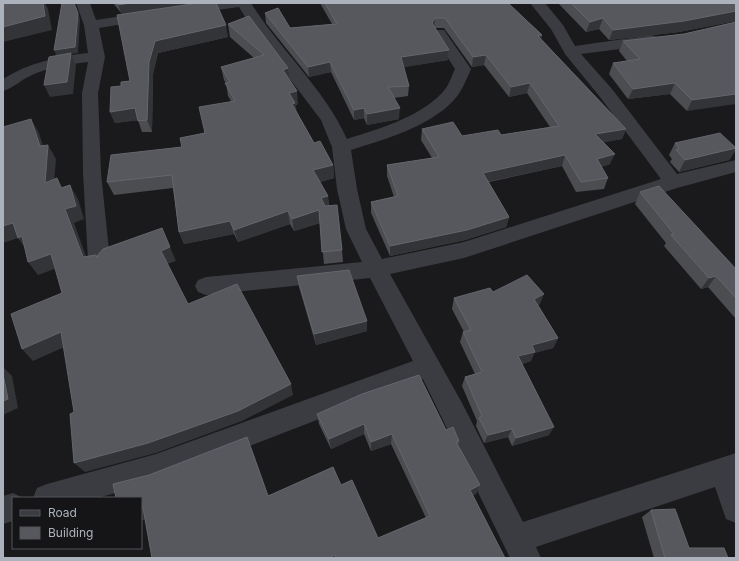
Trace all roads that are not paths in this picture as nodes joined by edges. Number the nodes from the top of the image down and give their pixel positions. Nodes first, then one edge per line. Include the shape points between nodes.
1 (83, 3) edge
2 (240, 3) edge
3 (244, 3) edge
4 (537, 3) edge
5 (91, 24) junction
6 (439, 33) edge
7 (663, 39) edge
8 (570, 51) junction
9 (97, 57) junction
10 (3, 86) edge
11 (341, 147) junction
12 (736, 166) edge
13 (673, 182) junction
14 (99, 260) edge
15 (376, 269) junction
16 (206, 286) dead end
17 (428, 366) junction
18 (730, 469) edge
19 (52, 497) edge
20 (736, 509) edge
21 (521, 548) edge

1 - 5 street
2 - 5 street
3 - 11 street via 260,30 329,118
4 - 8 street via 558,28
5 - 9 street
6 - 11 street via 463,69 455,88 435,108 422,115 396,128
7 - 8 street
8 - 13 street via 606,93
9 - 10 street via 74,59 25,72
9 - 14 street via 90,93 92,173
11 - 15 street via 356,229
12 - 13 street
13 - 15 street via 464,250
15 - 16 street
15 - 17 street
17 - 19 street via 156,468
17 - 21 street
18 - 20 street
18 - 21 street

